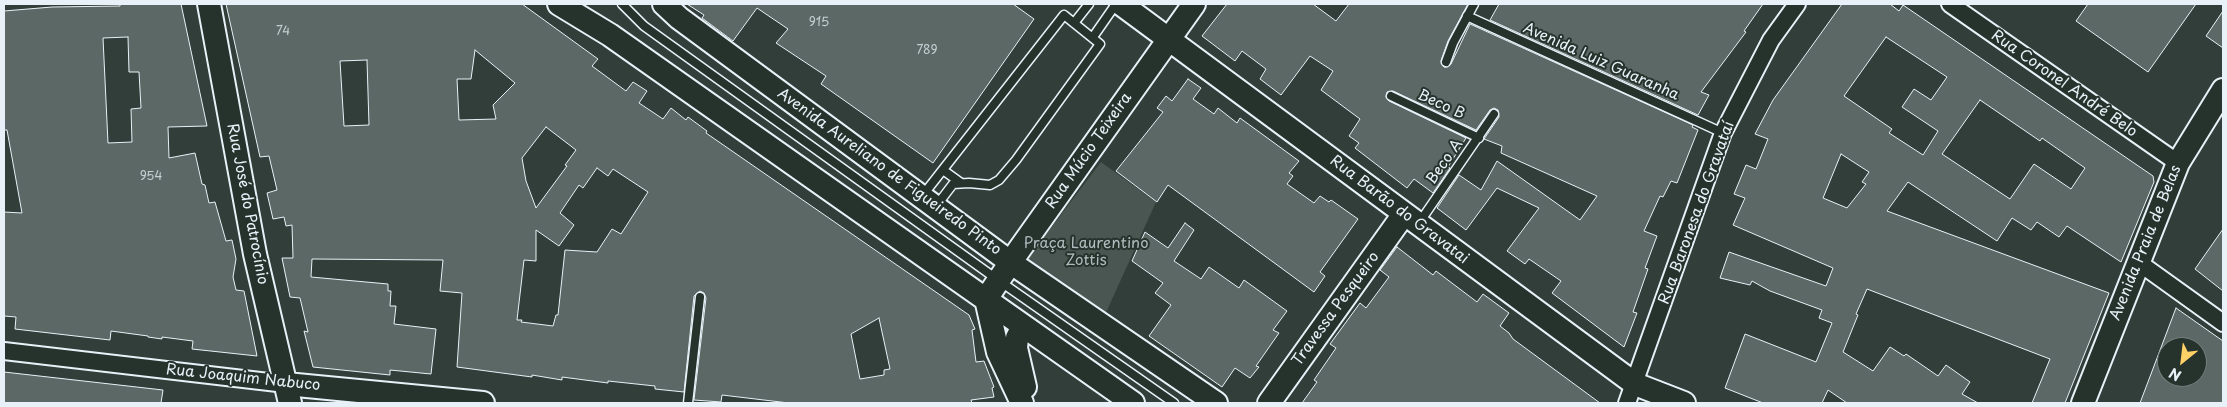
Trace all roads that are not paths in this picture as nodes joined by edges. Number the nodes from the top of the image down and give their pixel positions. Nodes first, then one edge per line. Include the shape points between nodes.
1 (209, 4) edge
2 (559, 4) edge
3 (581, 4) edge
4 (622, 4) edge
5 (664, 4) edge
6 (1089, 4) edge
7 (1116, 4) edge
8 (1121, 4) edge
9 (1194, 4) edge
10 (1474, 4) edge
11 (1798, 4) edge
12 (1950, 4) edge
13 (1467, 16) junction
14 (1074, 23) junction
15 (610, 35) junction
16 (1093, 37) junction
17 (1169, 38) junction
18 (1446, 62) dead end
19 (2223, 90) edge
20 (1391, 96) dead end
21 (1494, 114) dead end
22 (1723, 133) junction
23 (1479, 138) junction
24 (2178, 163) junction
25 (943, 170) junction
26 (961, 183) junction
27 (929, 202) junction
28 (1411, 219) junction
29 (1010, 262) junction
30 (2138, 262) junction
31 (998, 280) junction
32 (700, 297) dead end
33 (986, 299) junction
34 (2223, 323) edge
35 (1023, 326) junction
36 (4, 351) edge
37 (288, 394) edge
38 (1631, 394) edge
39 (483, 403) edge
40 (688, 403) edge
41 (1022, 403) edge
42 (1029, 403) edge
43 (1133, 403) edge
44 (1174, 403) edge
45 (1216, 403) edge
46 (1268, 403) edge
47 (1684, 403) edge
48 (2082, 403) edge

1 - 37 street, Rua José do Patrocínio via 256,254
2 - 15 street
3 - 15 street
4 - 31 lane via 644,26
5 - 27 street, Avenida Aureliano de Figueiredo Pinto
6 - 14 lane
7 - 16 lane
8 - 17 street, Rua Barão do Gravatai
9 - 17 street, Rua Múcio Teixeira
10 - 13 lane
11 - 22 street, Rua Baronesa do Gravataí via 1771,40
12 - 24 street, Rua Coronel André Belo
13 - 18 lane
13 - 22 lane, Avenida Luiz Guaranha
14 - 16 lane
14 - 25 lane via 1064,15
15 - 33 street
16 - 26 lane via 1100,44 999,180 990,185
17 - 28 street, Rua Barão do Gravatai
17 - 29 street, Rua Múcio Teixeira
19 - 24 street, Avenida Praia de Belas
20 - 23 lane, Beco B
21 - 23 lane, Beco A
22 - 38 street, Rua Baronesa do Gravataí
23 - 28 lane, Beco A
24 - 30 street, Avenida Praia de Belas
25 - 26 lane
25 - 27 lane
26 - 27 lane via 950,186
27 - 29 street, Avenida Aureliano de Figueiredo Pinto
28 - 38 street, Rua Barão do Gravatai
28 - 46 street, Travessa Pesqueiro
29 - 31 street, Rua Múcio Teixeira
29 - 45 street, Avenida Aureliano de Figueiredo Pinto
30 - 34 street
30 - 48 street, Avenida Praia de Belas
31 - 33 street, Rua Múcio Teixeira
31 - 44 lane
32 - 40 lane
33 - 35 street
33 - 41 street via 998,352
35 - 42 street via 1016,348
35 - 43 street
36 - 37 street, Rua Joaquim Nabuco
37 - 39 street, Rua Joaquim Nabuco
38 - 47 street, Rua Barão do Gravatai

